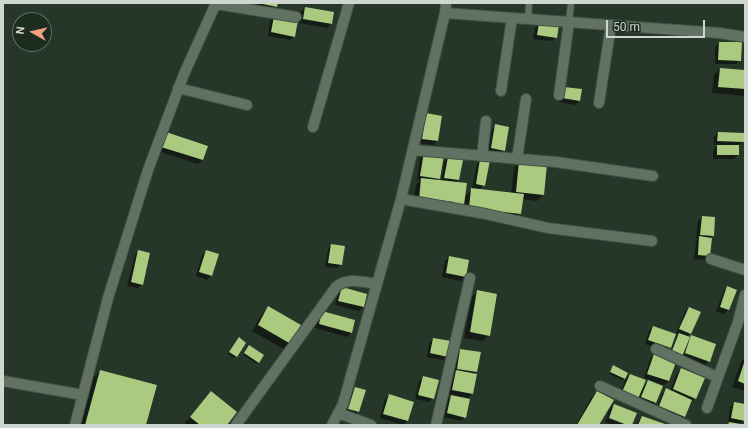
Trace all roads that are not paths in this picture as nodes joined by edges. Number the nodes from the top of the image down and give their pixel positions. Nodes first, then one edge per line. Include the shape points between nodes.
1 (216, 3) edge
2 (349, 3) edge
3 (529, 3) edge
4 (571, 3) edge
5 (446, 8) edge
6 (296, 17) dead end
7 (512, 18) junction
8 (528, 19) junction
9 (569, 22) junction
10 (611, 25) junction
11 (745, 37) edge
12 (178, 88) junction
13 (501, 91) dead end
14 (559, 95) dead end
15 (526, 99) dead end
16 (599, 103) dead end
17 (246, 105) dead end
18 (486, 121) dead end
19 (313, 126) dead end
20 (413, 150) junction
21 (482, 156) junction
22 (517, 159) junction
23 (653, 176) dead end
24 (401, 199) junction
25 (652, 241) dead end
26 (711, 259) dead end
27 (745, 270) edge
28 (470, 278) dead end
29 (377, 284) junction
30 (745, 295) edge
31 (656, 350) dead end
32 (717, 377) junction
33 (3, 380) edge
34 (600, 386) dead end
35 (83, 395) junction
36 (707, 408) dead end
37 (338, 413) junction
38 (75, 425) edge
39 (236, 425) edge
40 (332, 425) edge
41 (372, 425) edge
42 (436, 425) edge
43 (686, 425) edge

1 - 6 street
1 - 12 street
2 - 19 street
3 - 8 lane
4 - 9 lane
5 - 7 street
5 - 20 street
7 - 8 street
7 - 13 street
8 - 9 street
9 - 10 street
9 - 14 street
10 - 11 street
10 - 16 street
12 - 17 street
12 - 35 street via 148,170 108,298
15 - 22 street
18 - 21 street
20 - 21 street
20 - 24 street
21 - 22 street
22 - 23 street
24 - 25 street via 548,228
24 - 29 street
26 - 27 street
28 - 42 street
29 - 37 street via 343,404
29 - 39 street via 348,280 336,287
30 - 32 street via 738,322
31 - 32 street
32 - 36 street
33 - 35 street
34 - 43 street
35 - 38 street
37 - 40 street
37 - 41 street

